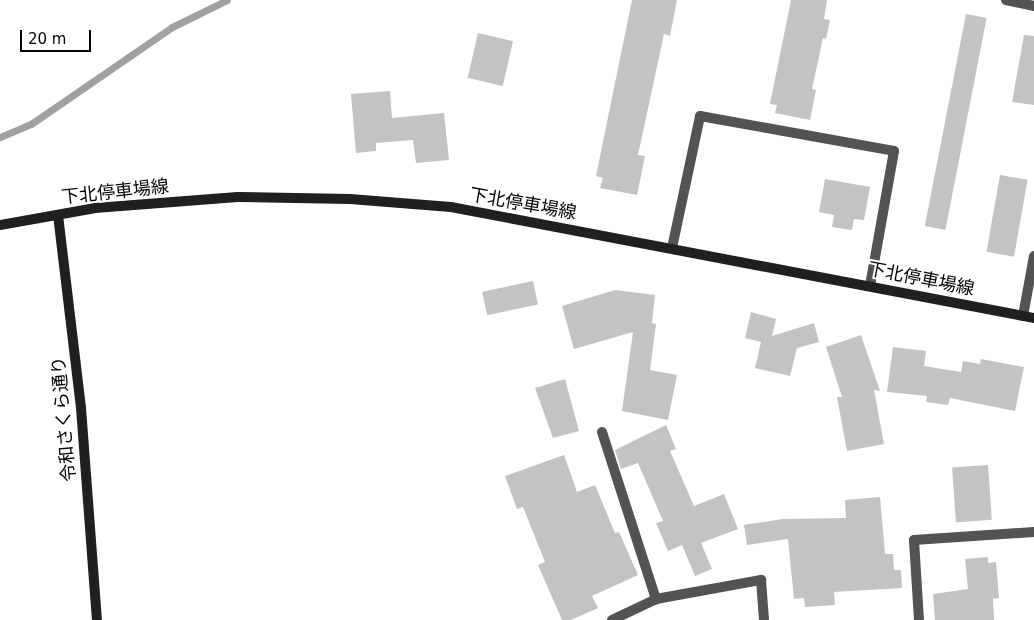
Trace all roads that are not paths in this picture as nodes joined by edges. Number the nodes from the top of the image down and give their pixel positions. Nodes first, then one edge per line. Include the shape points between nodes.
1 (1006, 0) edge
2 (1034, 6) edge
3 (58, 215) junction
4 (0, 225) edge
5 (672, 248) junction
6 (1034, 256) edge
7 (870, 286) junction
8 (1022, 316) junction
9 (1034, 318) edge
10 (602, 432) dead end
11 (1034, 532) edge
12 (656, 599) junction
13 (97, 620) edge
14 (612, 620) edge
15 (764, 620) edge
16 (919, 620) edge

1 - 2 street
3 - 4 main road, 下北停車場線
3 - 5 main road, 下北停車場線 via 94,208 238,197 350,198 451,207
3 - 13 main road, 令和さくら通り via 81,408
5 - 7 main road, 下北停車場線
5 - 7 street via 700,116 894,151
6 - 8 street
7 - 8 main road, 下北停車場線
8 - 9 main road, 下北停車場線
10 - 12 street
11 - 16 street via 914,540
12 - 14 street
12 - 15 street via 761,580

